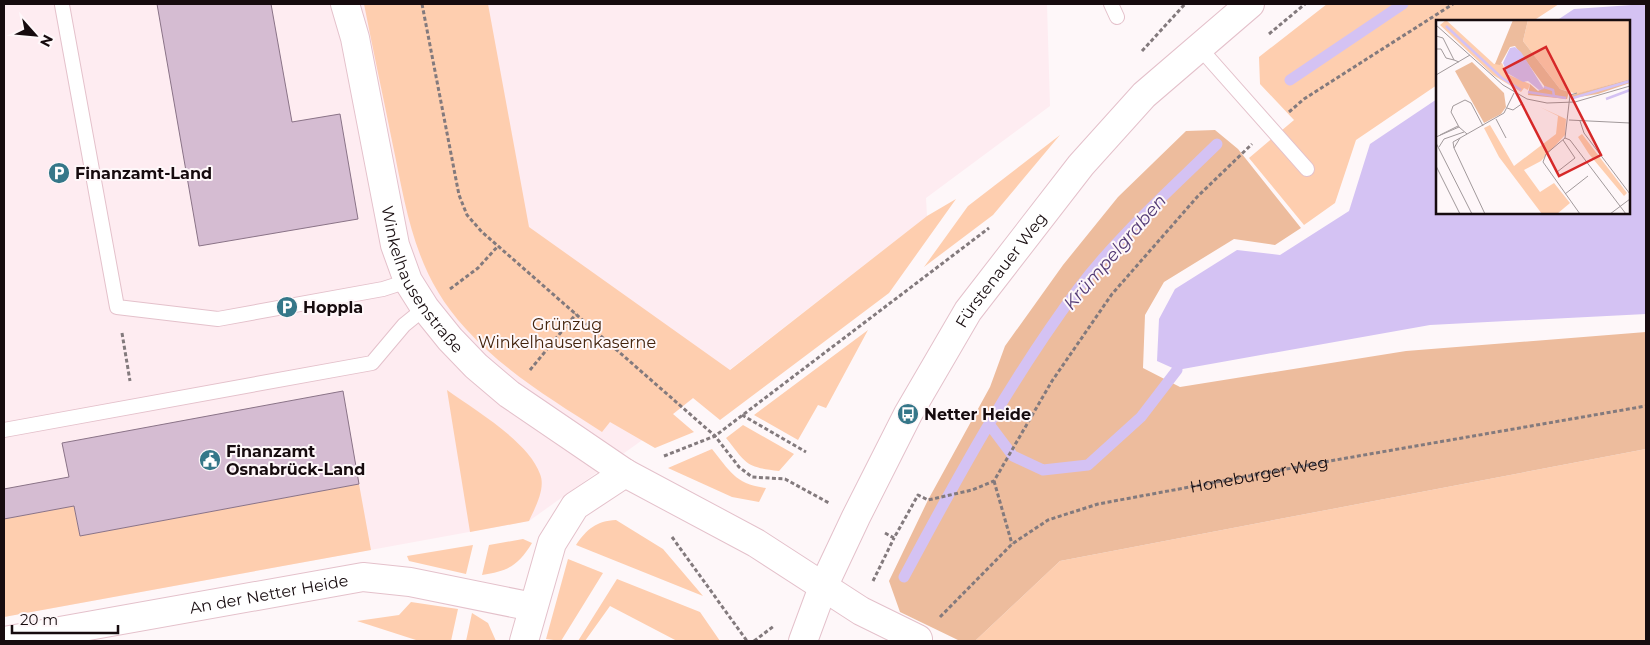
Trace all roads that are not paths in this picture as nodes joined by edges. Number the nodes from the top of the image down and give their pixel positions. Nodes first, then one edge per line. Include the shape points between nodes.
1 (346, 4) edge
2 (1111, 4) edge
3 (1250, 4) edge
4 (62, 5) edge
5 (1117, 16) dead end
6 (1198, 46) junction
7 (1307, 169) dead end
8 (408, 281) junction
9 (425, 308) junction
10 (4, 430) edge
11 (625, 473) junction
12 (823, 587) junction
13 (533, 607) junction
14 (919, 640) edge
15 (4, 641) edge
16 (524, 641) edge
17 (802, 641) edge

1 - 8 street, Winkelhausenstraße via 395,245
2 - 5 lane
3 - 6 street, Fürstenauer Weg
4 - 8 lane via 118,308 218,319 382,289
6 - 7 lane
6 - 12 street, Fürstenauer Weg via 1144,95 1081,165 968,311 908,414
8 - 9 street, Winkelhausenstraße
9 - 10 lane via 404,324 372,363
9 - 11 street, Winkelhausenstraße via 476,366 509,394
11 - 12 street via 756,543
11 - 13 street via 575,506 552,543
12 - 14 street via 861,611
12 - 17 street, Fürstenauer Weg
13 - 15 street, An der Netter Heide via 410,582 363,577
13 - 16 street

